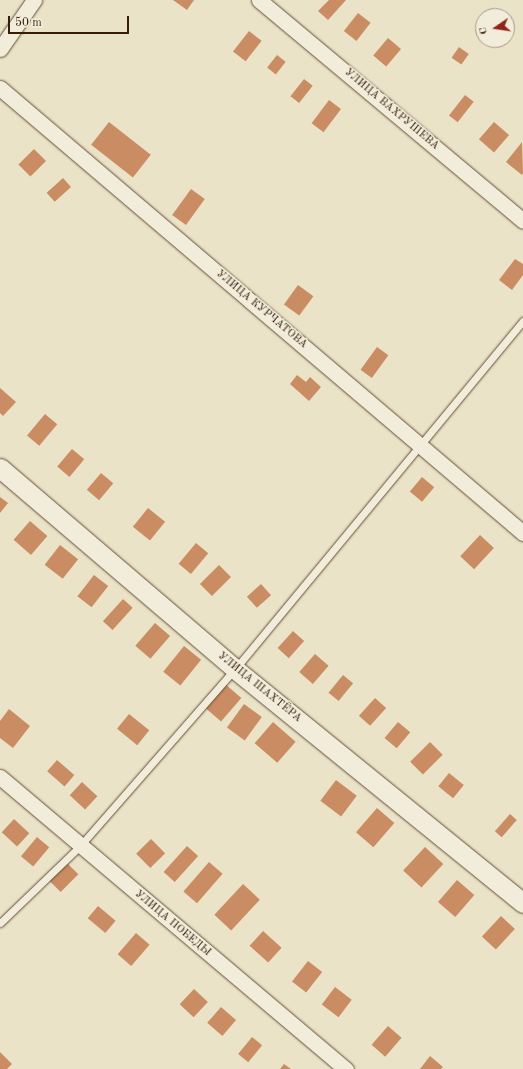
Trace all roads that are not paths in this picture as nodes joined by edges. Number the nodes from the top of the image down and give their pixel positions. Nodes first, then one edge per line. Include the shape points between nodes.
1 (34, 0) edge
2 (259, 0) edge
3 (0, 49) edge
4 (0, 88) edge
5 (523, 221) edge
6 (523, 321) edge
7 (421, 447) junction
8 (0, 468) edge
9 (523, 533) edge
10 (235, 669) junction
11 (0, 777) edge
12 (79, 847) junction
13 (523, 902) edge
14 (0, 924) edge
15 (346, 1069) edge

1 - 3 street
2 - 5 street, УЛИЦА ВАХРУШЕВА
4 - 7 street, УЛИЦА КУРЧАТОВА
6 - 7 lane
7 - 9 street, УЛИЦА КУРЧАТОВА
7 - 10 lane
8 - 10 street, УЛИЦА ШАХТЁРА
10 - 12 lane
10 - 13 street, УЛИЦА ШАХТЁРА
11 - 12 street, УЛИЦА ПОБЕДЫ
12 - 14 lane
12 - 15 street, УЛИЦА ПОБЕДЫ

